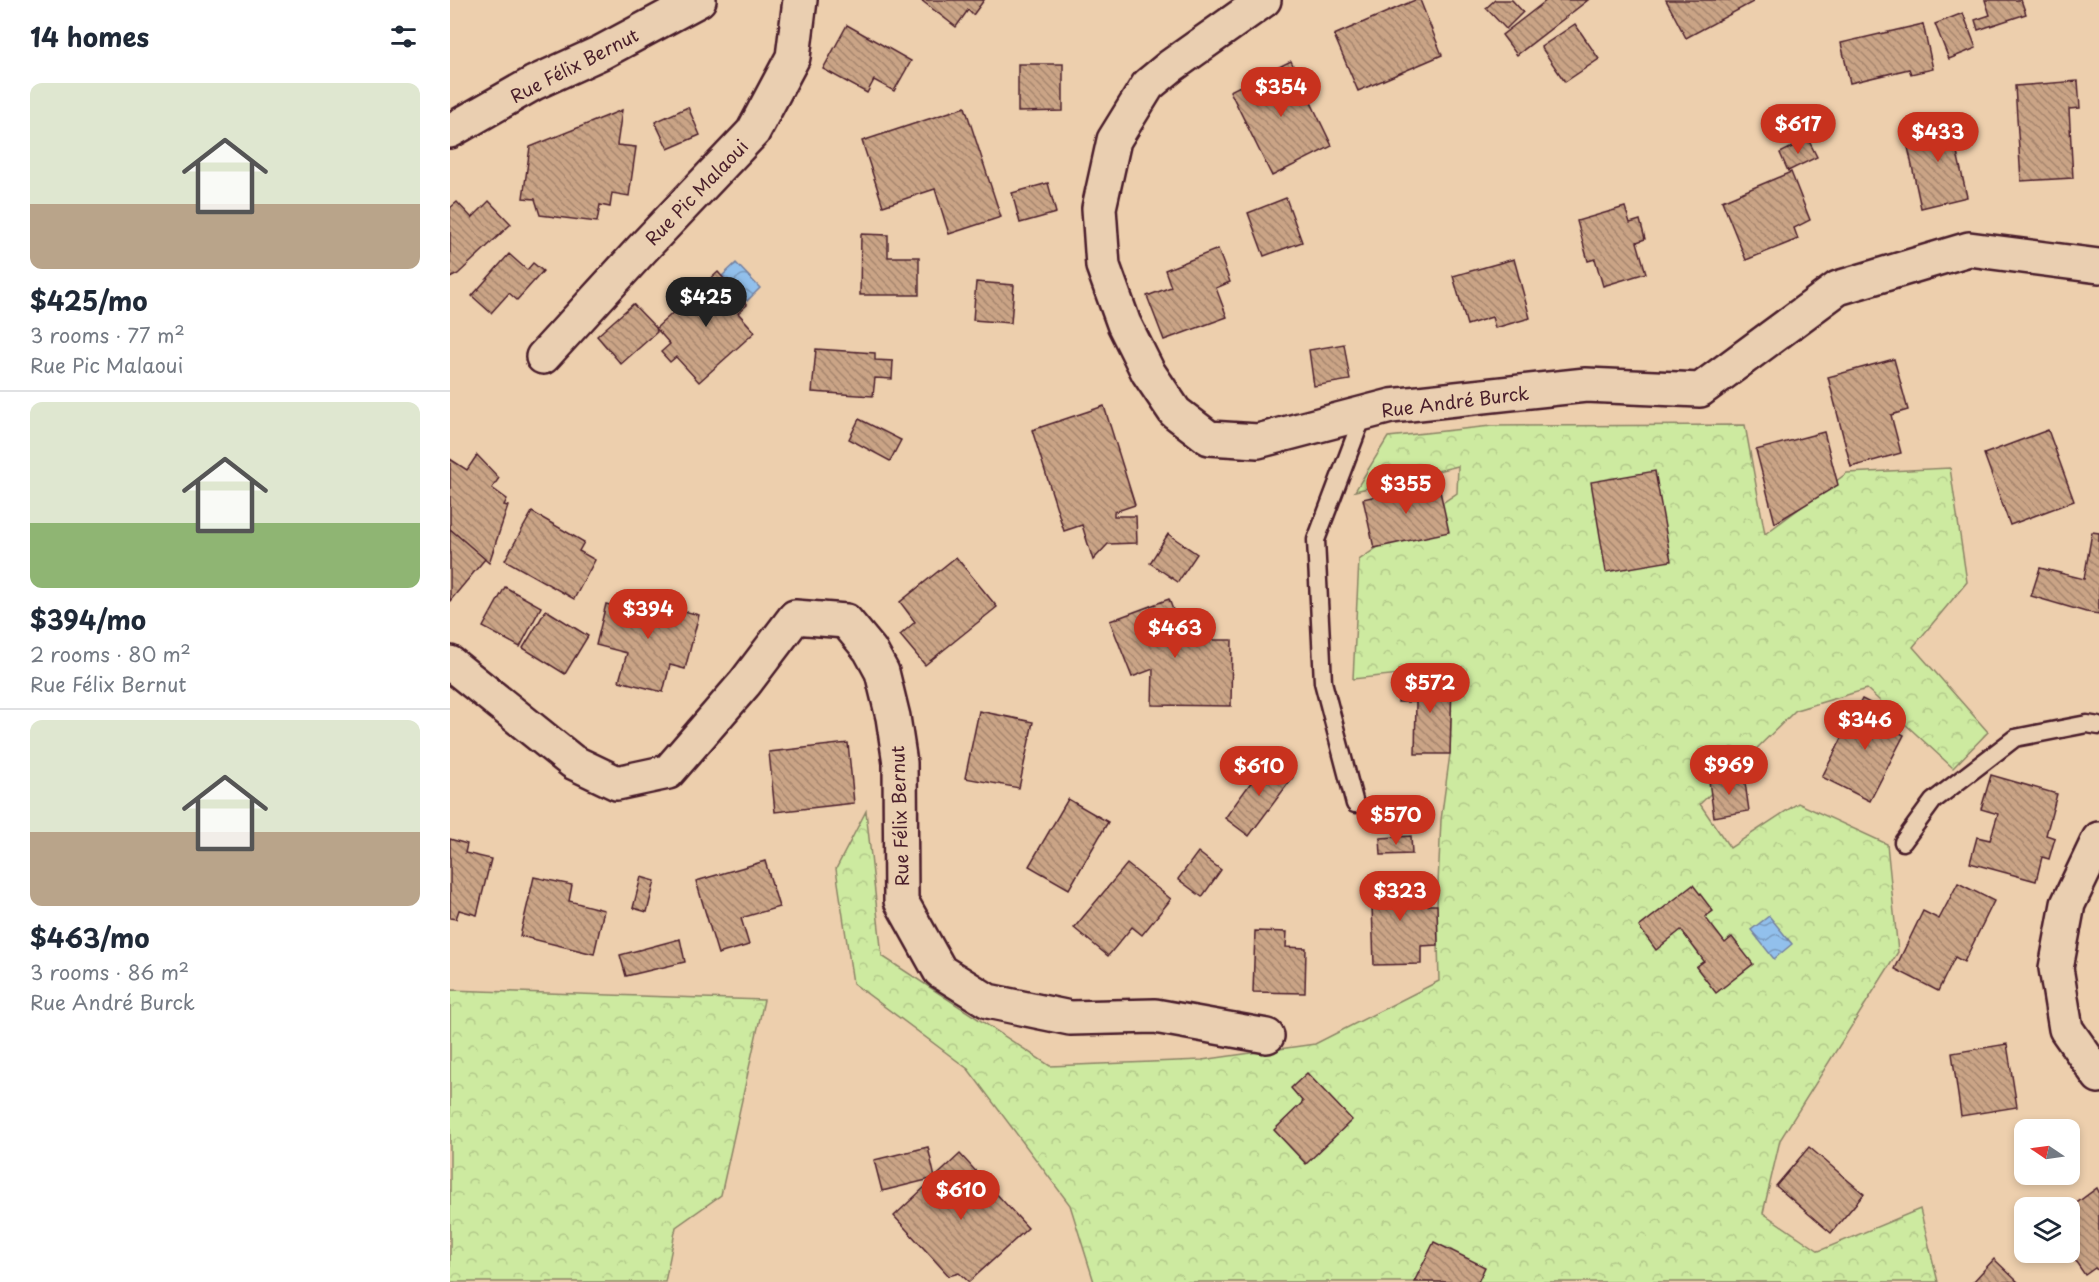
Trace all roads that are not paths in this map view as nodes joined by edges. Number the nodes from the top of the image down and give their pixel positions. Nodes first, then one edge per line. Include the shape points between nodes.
1 (699, 0) edge
2 (800, 0) edge
3 (1264, 0) edge
4 (450, 131) edge
5 (2099, 266) edge
6 (543, 357) dead end
7 (1364, 413) junction
8 (450, 663) edge
9 (2099, 726) edge
10 (1355, 804) dead end
11 (2099, 839) edge
12 (1903, 842) dead end
13 (1268, 1036) dead end
14 (2099, 1076) edge

1 - 4 street, Rue Félix Bernut via 534,83
2 - 6 street, Rue Pic Malaoui via 793,57 753,132
3 - 7 street, Rue André Burck via 1148,85 1114,140 1099,208 1103,266 1124,324 1148,372 1175,412 1209,438 1258,441
5 - 7 street, Rue André Burck via 1969,249 1844,286 1700,390 1586,385 1391,406
7 - 10 lane via 1316,540 1323,682
8 - 13 street, Rue Félix Bernut via 573,762 617,783 668,772 745,683 795,617 846,621 882,672 894,717 900,763 901,901 940,971 988,1001 1070,1018 1155,1016
9 - 12 lane via 2087,724 2015,738 1933,801
11 - 14 street via 2068,904 2056,968 2066,1029

